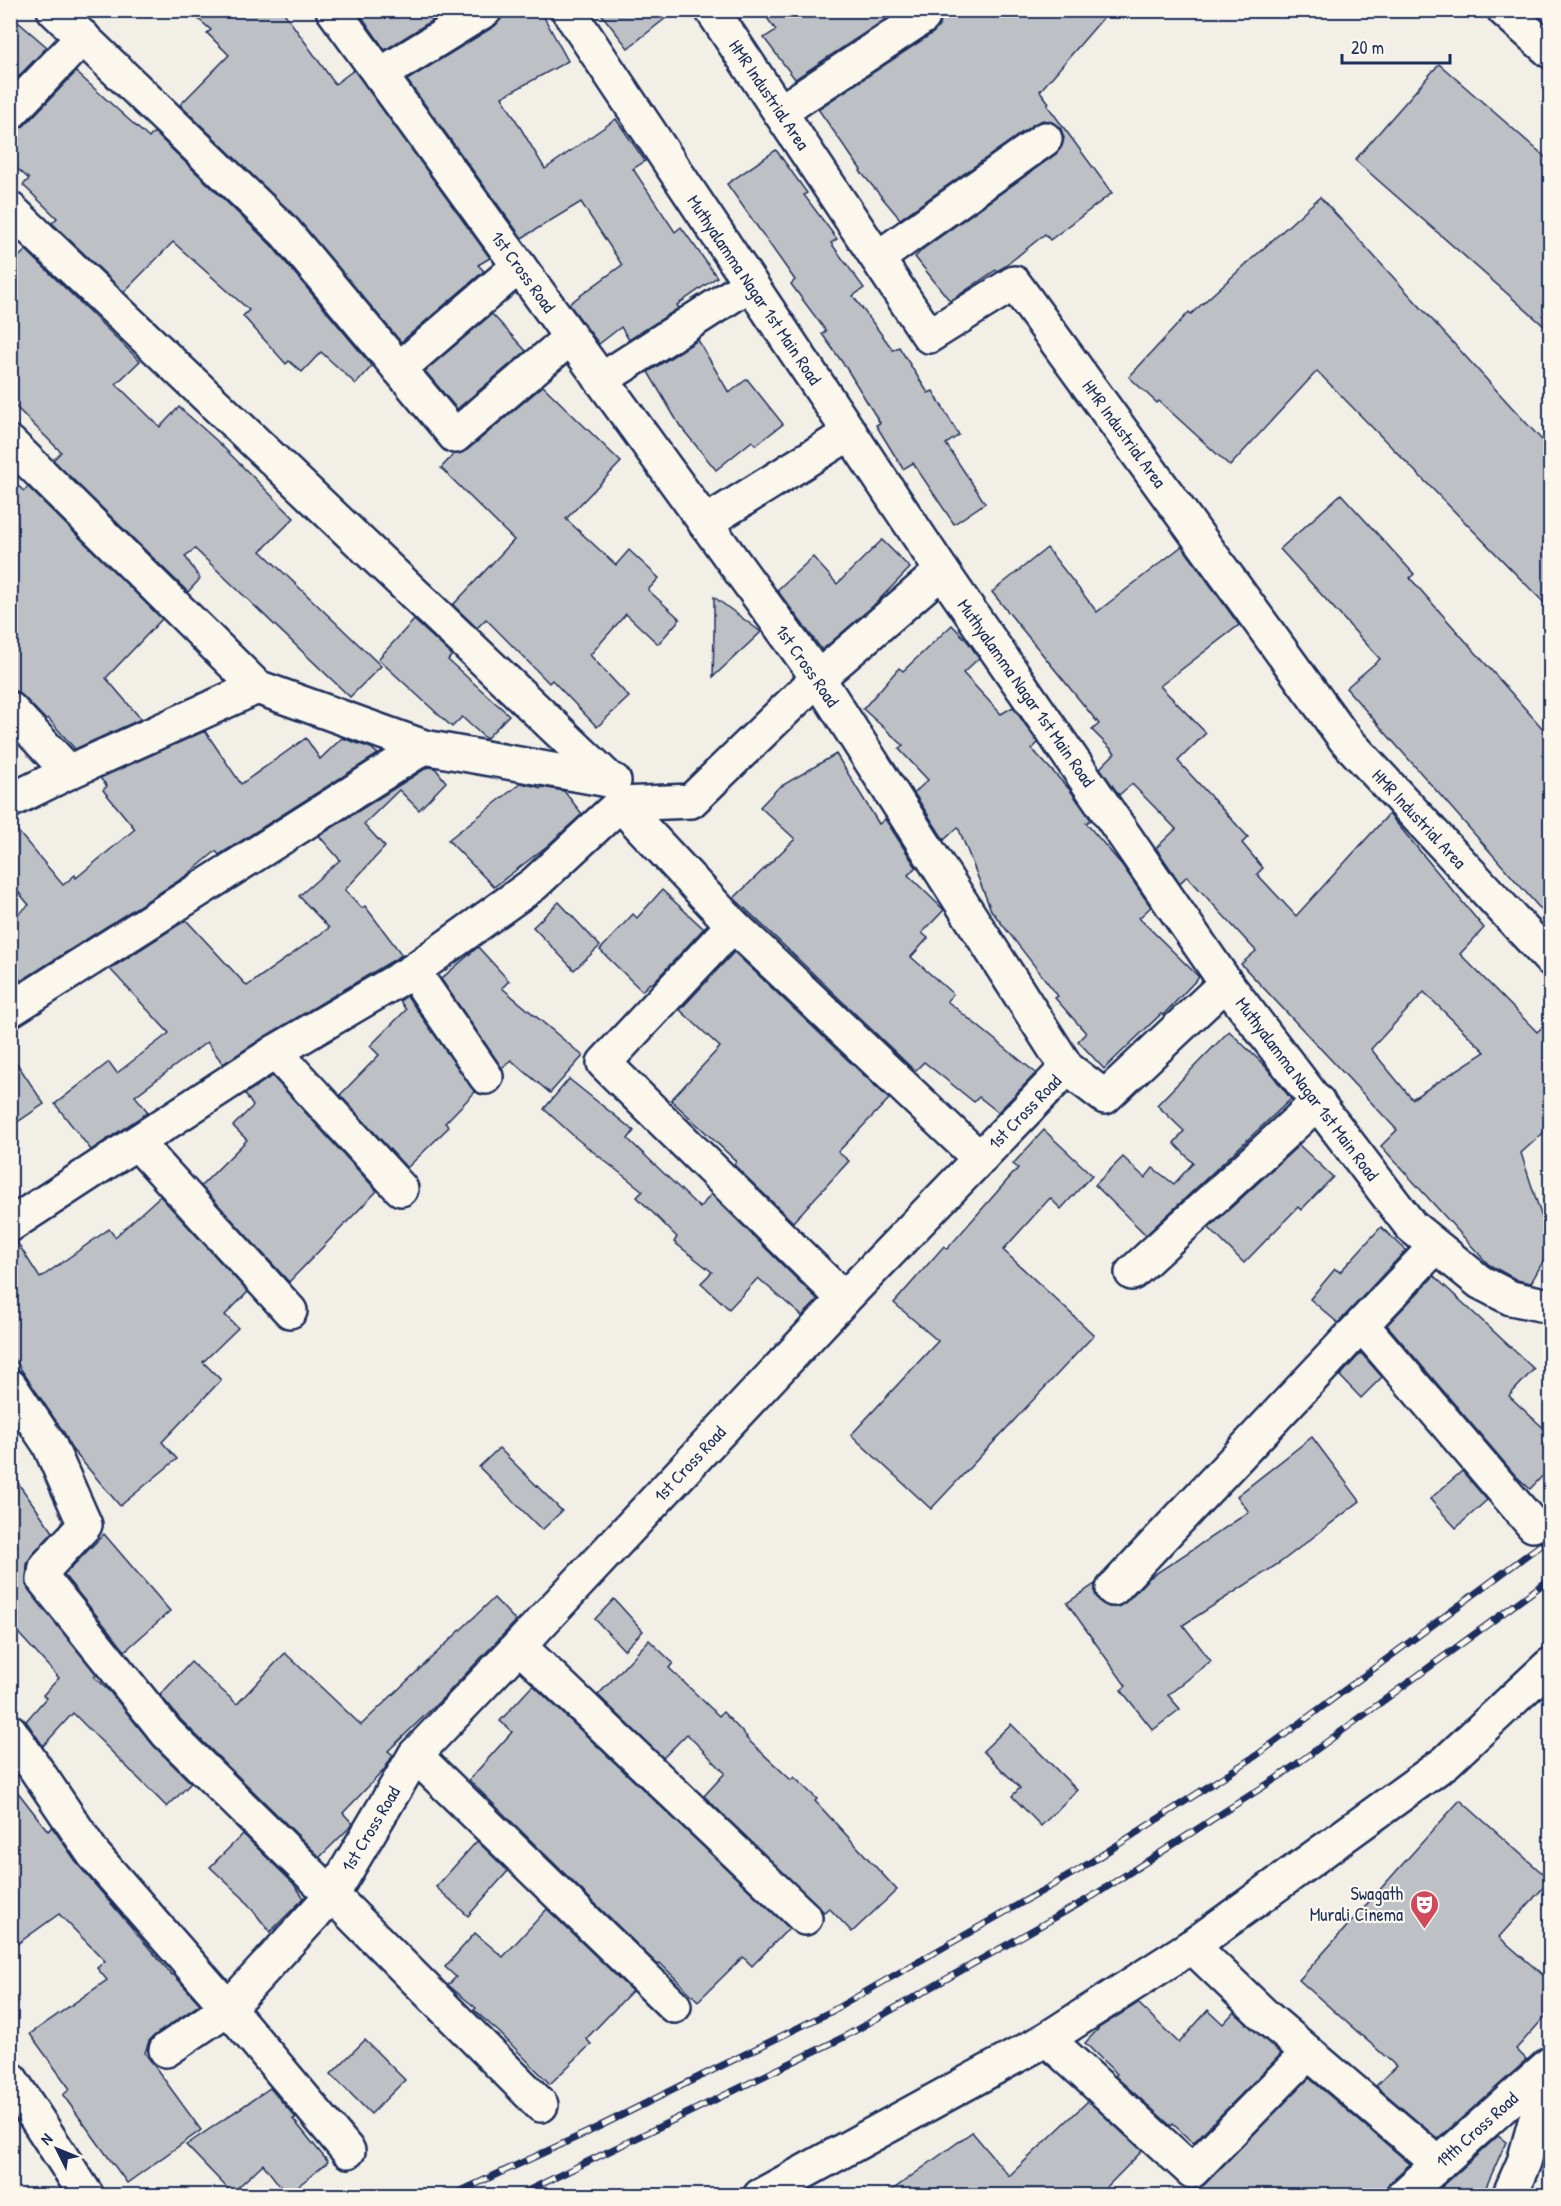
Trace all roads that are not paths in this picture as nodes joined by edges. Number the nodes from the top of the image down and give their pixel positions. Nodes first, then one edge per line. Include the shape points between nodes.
1 (54, 10) edge
2 (333, 10) edge
3 (485, 10) edge
4 (568, 10) edge
5 (712, 10) edge
6 (1504, 10) edge
7 (923, 17) dead end
8 (83, 37) junction
9 (1551, 51) edge
10 (380, 75) junction
11 (780, 112) junction
12 (10, 113) edge
13 (1045, 140) dead end
14 (10, 209) edge
15 (878, 258) junction
16 (519, 266) junction
17 (750, 284) junction
18 (570, 338) junction
19 (399, 369) junction
20 (601, 380) junction
21 (850, 433) junction
22 (10, 443) edge
23 (705, 523) junction
24 (942, 571) junction
25 (818, 678) junction
26 (257, 687) junction
27 (10, 709) edge
28 (424, 747) junction
29 (69, 772) junction
30 (616, 792) junction
31 (10, 801) edge
32 (733, 925) junction
33 (1551, 959) edge
34 (413, 971) junction
35 (1227, 983) junction
36 (10, 1010) edge
37 (275, 1052) junction
38 (1067, 1068) junction
39 (486, 1077) dead end
40 (1318, 1102) junction
41 (137, 1143) junction
42 (980, 1159) junction
43 (401, 1189) dead end
44 (10, 1225) edge
45 (1435, 1247) junction
46 (1132, 1273) dead end
47 (844, 1299) junction
48 (1548, 1310) edge
49 (290, 1311) dead end
50 (1362, 1325) junction
51 (10, 1386) edge
52 (1533, 1525) dead end
53 (1113, 1589) dead end
54 (519, 1646) junction
55 (1551, 1665) edge
56 (10, 1731) edge
57 (415, 1755) junction
58 (332, 1895) junction
59 (805, 1918) dead end
60 (1192, 1946) junction
61 (674, 2006) dead end
62 (228, 2008) junction
63 (1047, 2039) junction
64 (166, 2049) dead end
65 (1308, 2053) junction
66 (1551, 2065) edge
67 (16, 2098) edge
68 (541, 2105) dead end
69 (348, 2151) dead end
70 (1439, 2164) junction
71 (87, 2196) edge
72 (760, 2196) edge
73 (1403, 2196) edge
74 (1509, 2196) edge

1 - 8 street
2 - 10 street, 1st Cross Road
3 - 10 street
4 - 17 street, Muthyalamma Nagar 1st Main Road
5 - 11 street, HMR Industrial Area
6 - 9 street
7 - 11 street
8 - 12 street
8 - 19 street via 285,232
10 - 16 street, 1st Cross Road
11 - 15 street, HMR Industrial Area
13 - 15 street
14 - 30 street
15 - 33 street, HMR Industrial Area via 929,336 1014,283 1345,739
16 - 18 street, 1st Cross Road
16 - 19 street
17 - 20 street
17 - 21 street, Muthyalamma Nagar 1st Main Road
18 - 19 street via 455,436
18 - 20 street, 1st Cross Road
20 - 23 street, 1st Cross Road
21 - 23 street
21 - 24 street, Muthyalamma Nagar 1st Main Road
22 - 26 street
23 - 25 street, 1st Cross Road
24 - 25 street
24 - 35 street, Muthyalamma Nagar 1st Main Road
25 - 30 street via 691,801
25 - 38 street, 1st Cross Road
26 - 28 street
26 - 29 street
27 - 29 street
28 - 30 street
28 - 36 street
29 - 31 street
30 - 32 street
30 - 34 street via 534,884
32 - 42 street
32 - 47 street via 604,1063
34 - 37 street
34 - 39 street
35 - 38 street via 1105,1097
35 - 40 street, Muthyalamma Nagar 1st Main Road
37 - 41 street
37 - 43 street
38 - 42 street, 1st Cross Road
40 - 45 street, Muthyalamma Nagar 1st Main Road via 1411,1226
40 - 46 street
41 - 44 street
41 - 49 street
42 - 47 street, 1st Cross Road
45 - 48 street, Muthyalamma Nagar 1st Main Road via 1480,1282
45 - 50 street
47 - 54 street, 1st Cross Road
50 - 52 street
50 - 53 street
51 - 58 street via 49,1444 85,1525 46,1567 44,1580 167,1733
54 - 57 street, 1st Cross Road
54 - 59 street
55 - 60 street via 1446,1762
56 - 62 street via 94,1855
57 - 58 street, 1st Cross Road
57 - 61 street
58 - 62 street, 1st Cross Road
58 - 68 street
60 - 63 street
60 - 65 street
62 - 64 street, 1st Cross Road
62 - 69 street
63 - 65 street via 1192,2171
63 - 72 street
65 - 70 street
66 - 70 street, 19th Cross Road
66 - 74 street via 1524,2162
67 - 71 street
70 - 73 street, 19th Cross Road

